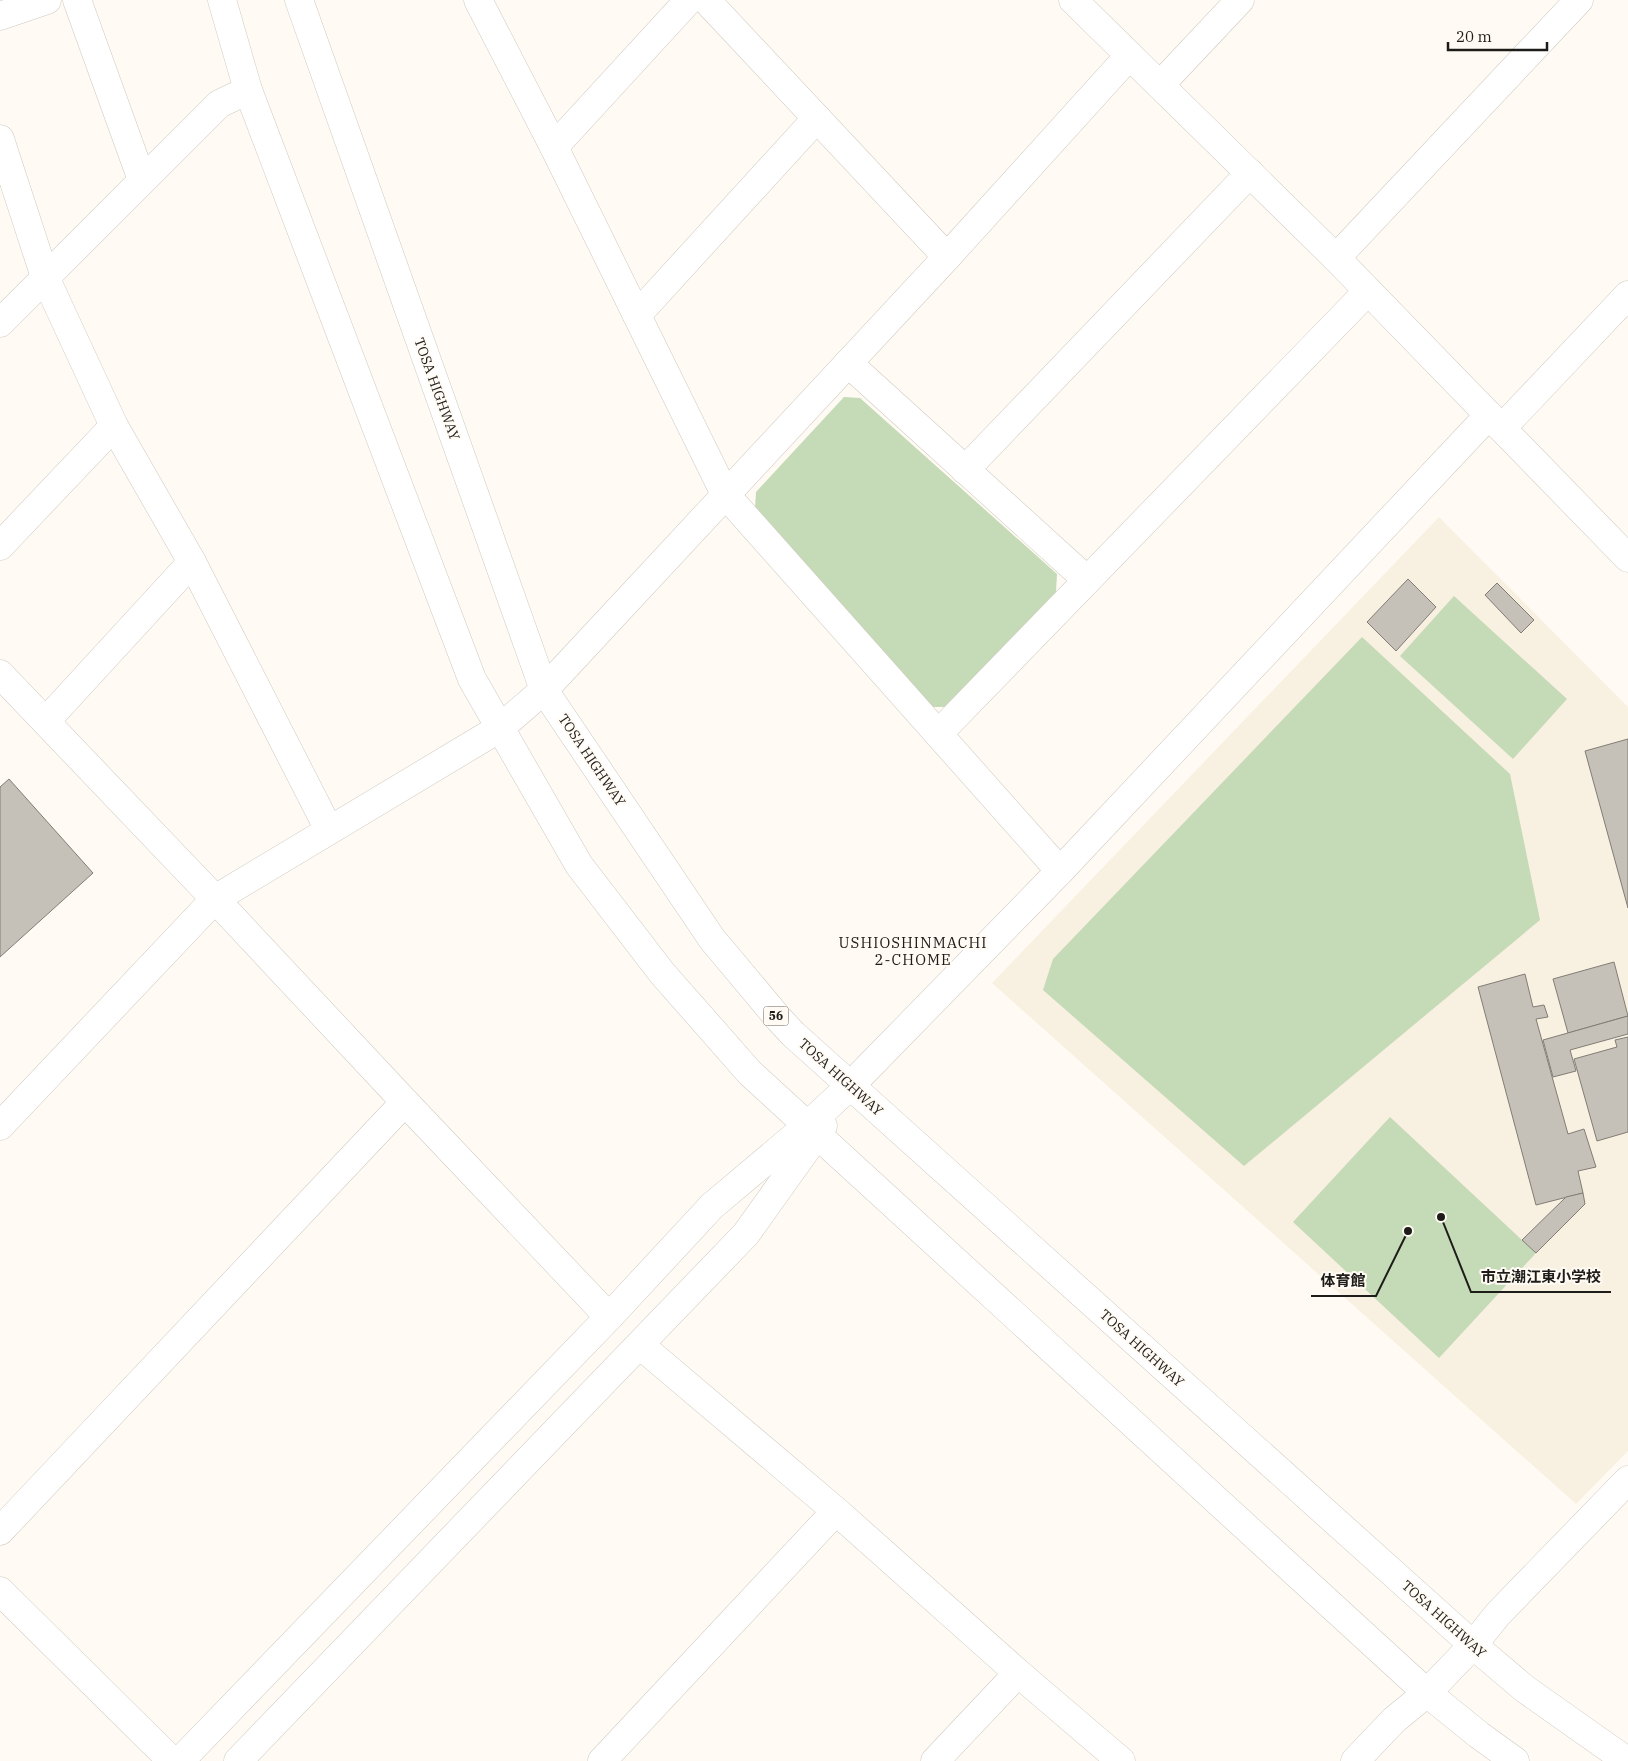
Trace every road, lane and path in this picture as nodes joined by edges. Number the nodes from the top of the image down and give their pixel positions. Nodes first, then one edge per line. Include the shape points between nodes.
1 (47, 0) edge
2 (77, 0) edge
3 (222, 0) edge
4 (299, 0) edge
5 (478, 0) edge
6 (689, 0) edge
7 (706, 0) edge
8 (1073, 0) edge
9 (1240, 0) edge
10 (1579, 0) edge
11 (0, 16) edge
12 (1129, 56) junction
13 (1160, 85) junction
14 (248, 90) junction
15 (817, 118) junction
16 (0, 139) edge
17 (554, 147) junction
18 (1250, 173) junction
19 (142, 180) junction
20 (947, 257) junction
21 (1336, 258) junction
22 (45, 277) junction
23 (1368, 291) junction
24 (1628, 295) edge
25 (637, 315) junction
26 (0, 323) edge
27 (848, 363) junction
28 (1495, 422) junction
29 (114, 426) junction
30 (965, 470) junction
31 (725, 494) junction
32 (0, 546) edge
33 (1628, 558) edge
34 (192, 562) junction
35 (1087, 580) junction
36 (0, 674) edge
37 (544, 690) junction
38 (46, 721) junction
39 (500, 728) junction
40 (938, 734) junction
41 (328, 830) junction
42 (1060, 871) junction
43 (215, 899) junction
44 (851, 1085) junction
45 (405, 1102) junction
46 (0, 1126) edge
47 (811, 1130) junction
48 (609, 1316) junction
49 (640, 1345) junction
50 (1628, 1480) edge
51 (836, 1511) junction
52 (0, 1532) edge
53 (0, 1591) edge
54 (1473, 1645) junction
55 (1018, 1673) junction
56 (1427, 1692) junction
57 (172, 1761) edge
58 (180, 1761) edge
59 (238, 1761) edge
60 (602, 1761) edge
61 (935, 1761) edge
62 (1120, 1761) edge
63 (1355, 1761) edge
64 (1515, 1761) edge
65 (1627, 1761) edge

1 - 11 main road
2 - 19 main road
3 - 14 main road
4 - 37 main road, TOSA HIGHWAY / 56
5 - 17 main road
6 - 17 main road
7 - 15 main road
8 - 12 main road
9 - 13 main road
10 - 21 main road
12 - 13 main road
12 - 20 main road
13 - 18 main road
14 - 19 main road via 219,104
14 - 39 main road via 472,678
15 - 20 main road
15 - 25 main road
16 - 22 main road
17 - 25 main road
18 - 21 main road
18 - 30 main road
19 - 22 main road
20 - 27 main road
21 - 23 main road
22 - 26 main road
22 - 29 main road
23 - 28 main road
23 - 35 main road
24 - 28 main road
25 - 31 main road
27 - 30 main road
27 - 31 main road
28 - 33 main road
28 - 42 main road
29 - 32 main road
29 - 34 main road
30 - 35 main road
31 - 37 main road
31 - 40 main road
34 - 38 main road
34 - 41 main road
35 - 40 main road
36 - 38 main road
37 - 39 main road
37 - 44 main road, TOSA HIGHWAY / 56 via 712,939 779,1019
38 - 43 main road
39 - 41 main road
39 - 47 main road via 579,865 662,973 739,1063
40 - 42 main road
41 - 43 main road
42 - 44 main road
43 - 45 main road
43 - 46 main road
44 - 47 main road
44 - 54 main road, TOSA HIGHWAY / 56
45 - 48 main road
45 - 52 main road
47 - 48 main road via 712,1206
47 - 49 main road via 746,1234
47 - 56 main road
48 - 58 main road
49 - 51 main road
49 - 59 main road
50 - 54 main road via 1498,1614
51 - 55 main road
51 - 60 main road
53 - 57 main road
54 - 56 main road
54 - 65 main road, TOSA HIGHWAY / 56 via 1525,1689
55 - 61 main road
55 - 62 main road
56 - 63 main road via 1394,1720
56 - 64 main road

